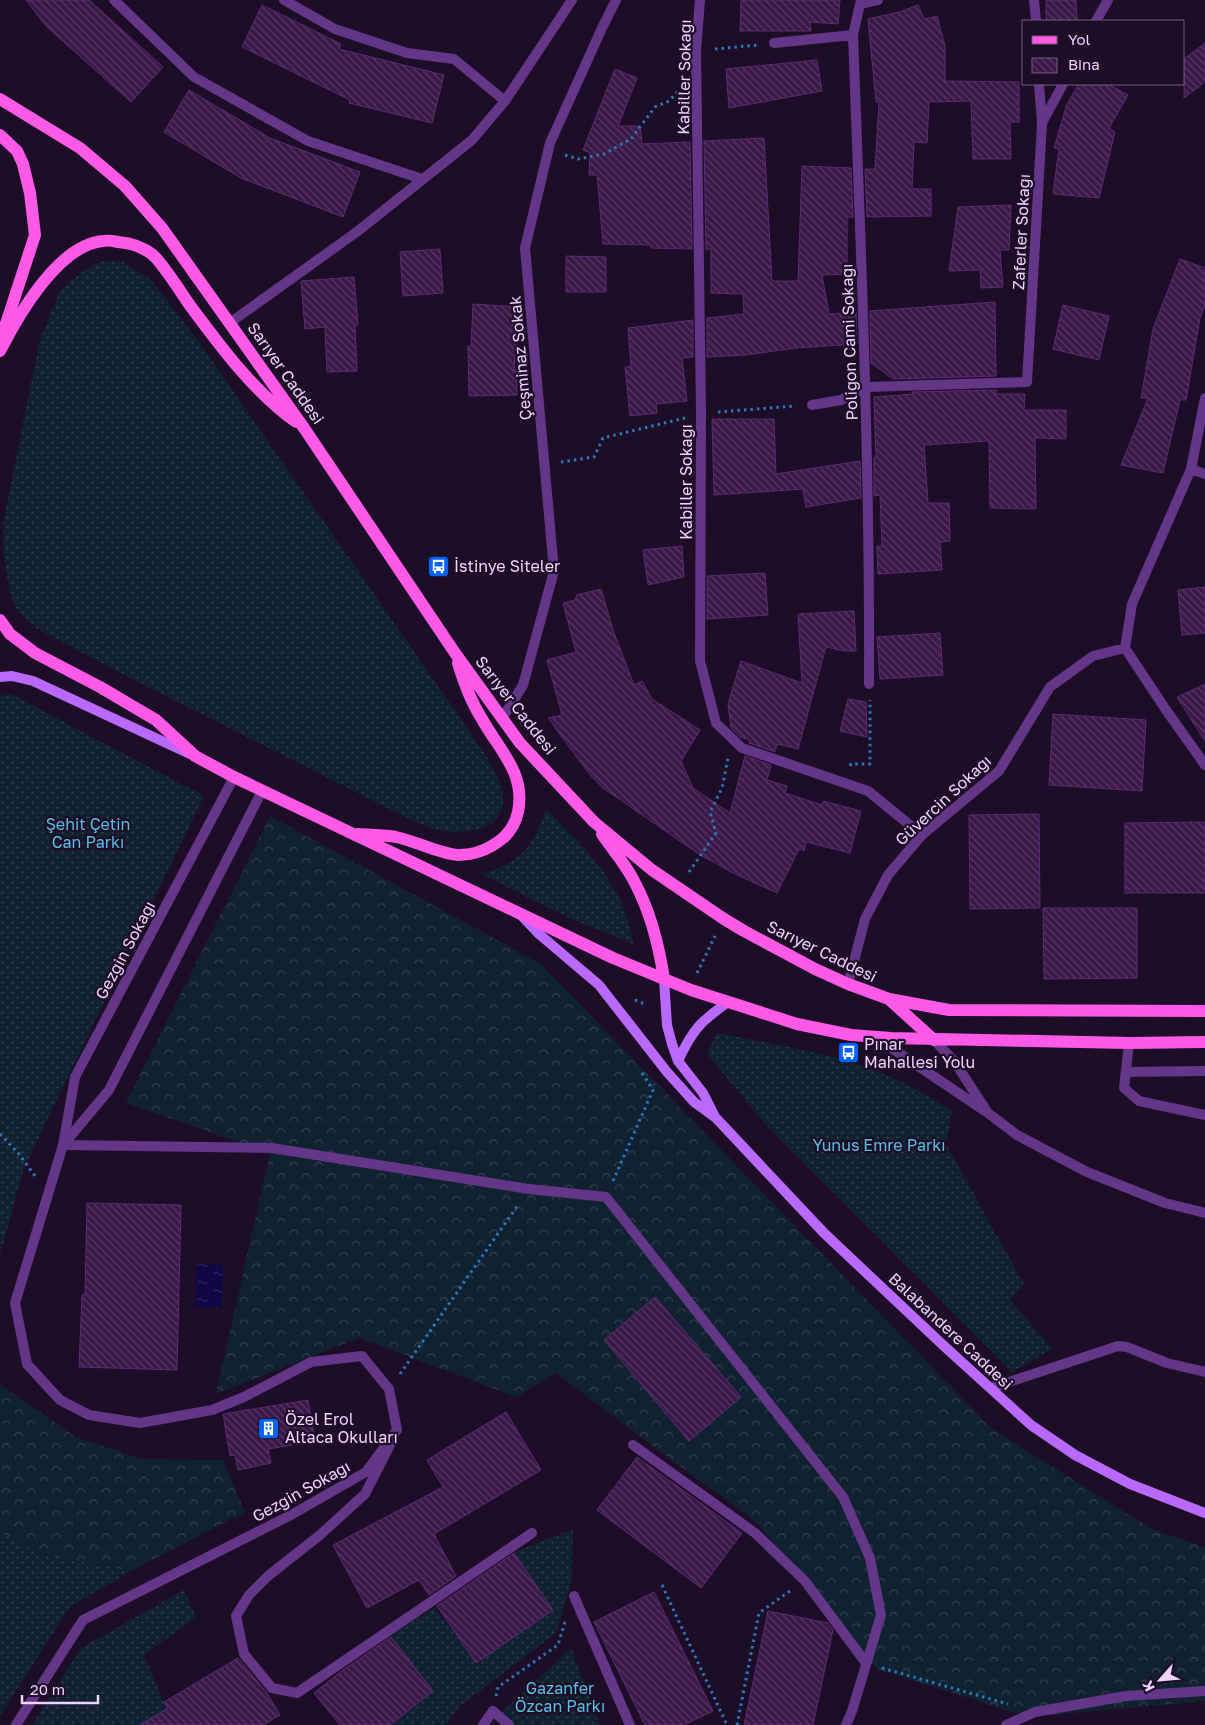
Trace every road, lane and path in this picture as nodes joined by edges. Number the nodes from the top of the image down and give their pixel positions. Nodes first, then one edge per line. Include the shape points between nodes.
1 (114, 0) edge
2 (284, 0) edge
3 (572, 0) edge
4 (616, 0) edge
5 (700, 0) edge
6 (878, 0) edge
7 (1034, 0) edge
8 (1108, 0) edge
9 (861, 2) edge
10 (1036, 20) edge
11 (1097, 20) edge
12 (853, 35) junction
13 (774, 43) joint
14 (696, 51) junction
15 (697, 71) junction
16 (1040, 85) edge
17 (1062, 85) edge
18 (0, 99) edge
19 (506, 101) junction
20 (1042, 124) junction
21 (0, 135) edge
22 (548, 150) junction
23 (422, 179) junction
24 (230, 322) junction
25 (0, 343) edge
26 (0, 351) edge
27 (866, 387) junction
28 (1205, 398) edge
29 (812, 405) joint
30 (701, 413) junction
31 (304, 428) junction
32 (542, 440) junction
33 (1191, 469) junction
34 (1205, 474) edge
35 (0, 620) edge
36 (1125, 648) junction
37 (455, 653) junction
38 (0, 677) edge
39 (870, 684) joint
40 (502, 719) junction
41 (742, 748) junction
42 (195, 756) junction
43 (1205, 765) edge
44 (234, 777) junction
45 (845, 783) junction
46 (262, 791) junction
47 (594, 822) junction
48 (350, 834) junction
49 (922, 835) junction
50 (678, 888) junction
51 (520, 914) junction
52 (724, 919) junction
53 (664, 979) junction
54 (848, 984) junction
55 (691, 990) junction
56 (889, 1000) junction
57 (728, 1002) junction
58 (1205, 1011) edge
59 (874, 1037) junction
60 (934, 1040) junction
61 (1129, 1042) junction
62 (1205, 1042) edge
63 (650, 1050) junction
64 (678, 1061) junction
65 (1205, 1071) edge
66 (1126, 1072) junction
67 (988, 1113) junction
68 (1205, 1115) edge
69 (716, 1118) junction
70 (0, 1134) edge
71 (63, 1145) junction
72 (529, 1189) junction
73 (48, 1195) junction
74 (606, 1197) junction
75 (1205, 1212) edge
76 (1205, 1372) edge
77 (991, 1388) junction
78 (389, 1389) junction
79 (397, 1430) junction
80 (633, 1445) dead end
81 (1205, 1513) edge
82 (532, 1533) dead end
83 (805, 1581) junction
84 (662, 1585) dead end
85 (574, 1596) joint
86 (866, 1663) junction
87 (1205, 1691) edge
88 (493, 1711) junction
89 (1036, 1712) junction
90 (16, 1725) edge
91 (483, 1725) edge
92 (509, 1725) edge
93 (630, 1725) edge
94 (727, 1725) edge
95 (738, 1725) edge
96 (846, 1725) edge
97 (1006, 1725) edge

1 - 23 street via 194,77 308,142
2 - 19 street via 335,29 407,53 454,59
3 - 19 street
4 - 22 street, Çeşminaz Sokak
5 - 14 street, Kabiller Sokağı
6 - 9 street
7 - 10 street
8 - 11 street
9 - 12 street, Poligon Cami Sokağı
12 - 13 street
12 - 27 street, Poligon Cami Sokağı
13 - 14 path
14 - 15 street, Kabiller Sokağı
15 - 22 path via 669,101 655,107 631,139 604,154 578,159
15 - 30 street, Kabiller Sokağı
16 - 20 street, Zaferler Sokağı
17 - 20 street
18 - 24 main road, Sarıyer Caddesi via 80,148 125,186 162,228
19 - 23 street via 472,140
20 - 27 street, Zaferler Sokağı via 1027,382
21 - 25 main road via 17,152 23,164 35,235
22 - 32 street, Çeşminaz Sokak via 526,248
23 - 24 street via 358,231
24 - 31 main road, Sarıyer Caddesi
26 - 31 main road via 35,292 59,264 83,247 102,241 131,244 154,256 256,388
27 - 29 street via 841,400
27 - 39 street, Poligon Cami Sokağı
28 - 33 street
29 - 30 path
30 - 32 path via 603,438 594,457 559,462 555,446
30 - 41 street, Kabiller Sokağı via 700,661 716,723
31 - 37 main road, Sarıyer Caddesi
32 - 40 street, Çeşminaz Sokak via 554,571 523,685
33 - 34 street
33 - 36 street via 1132,604
35 - 42 main road via 10,634 35,653 156,720
36 - 43 street
36 - 49 street, Güvercin Sokağı via 1093,656 1050,687 998,771
37 - 40 main road, Sarıyer Caddesi
37 - 48 main road via 465,685 481,718 516,775 521,798 517,819 507,835 493,846 458,855 395,837
38 - 42 main road via 32,681
39 - 45 path via 870,764 851,764
40 - 47 main road, Sarıyer Caddesi via 520,743
41 - 45 street, Kabiller Sokağı
41 - 50 path via 728,756 722,788 710,812 716,833
42 - 44 main road
44 - 46 main road
44 - 71 street, Gezgin Sokağı via 75,1077
45 - 49 street, Kabiller Sokağı via 868,791
46 - 48 main road
46 - 71 street, Gezgin Sokağı via 109,1090
47 - 50 main road, Sarıyer Caddesi
47 - 53 main road via 634,881 646,906
48 - 51 main road
49 - 54 street, Güvercin Sokağı via 888,875 865,919
50 - 52 main road, Sarıyer Caddesi
51 - 53 main road
51 - 63 main road via 599,985
52 - 54 main road, Sarıyer Caddesi
52 - 55 path
53 - 55 main road
53 - 64 main road via 667,1025
54 - 56 main road, Sarıyer Caddesi
55 - 57 main road
56 - 58 main road, Sarıyer Caddesi via 949,1010
56 - 60 main road
57 - 59 main road via 797,1024
57 - 64 main road via 693,1032
59 - 60 main road
59 - 67 street
60 - 61 main road
60 - 67 street via 958,1066
61 - 62 main road
61 - 66 street
63 - 69 main road via 694,1102
63 - 74 path via 637,1064 653,1090
64 - 69 main road via 703,1093
65 - 66 street
66 - 68 street via 1124,1088 1139,1101
67 - 75 street via 1017,1136 1087,1172 1166,1202
69 - 77 main road, Balabandere Caddesi via 824,1233
70 - 73 path
71 - 72 street via 272,1148
71 - 73 street, Gezgin Sokağı
72 - 74 street
72 - 78 path
73 - 78 street, Gezgin Sokağı via 15,1303 27,1364 60,1400 89,1415 140,1423 212,1410 311,1362 362,1356
74 - 86 street via 843,1497 870,1558 881,1615
76 - 77 street via 1118,1346
77 - 81 main road, Balabandere Caddesi via 1032,1425 1075,1455 1130,1484
78 - 79 street, Gezgin Sokağı
79 - 82 street via 365,1494 268,1576 249,1595 236,1616 244,1654 272,1688 297,1693
79 - 90 street, Gezgin Sokağı via 366,1472 291,1515 83,1620
80 - 83 street via 755,1533
83 - 86 street
83 - 95 path via 759,1614
84 - 94 path
85 - 88 path via 558,1645 498,1687
85 - 93 street
86 - 89 path
86 - 96 street
87 - 89 street via 1126,1696
88 - 91 street
88 - 92 street
89 - 97 street

